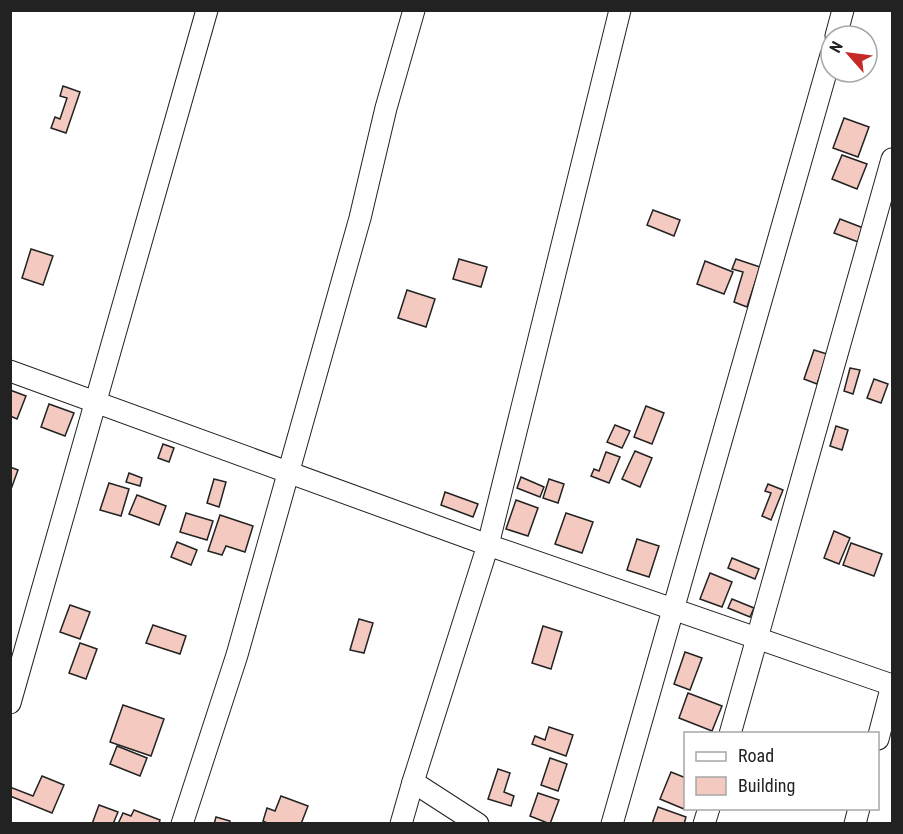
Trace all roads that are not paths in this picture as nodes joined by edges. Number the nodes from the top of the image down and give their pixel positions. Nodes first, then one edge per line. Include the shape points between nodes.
1 (207, 10) edge
2 (414, 10) edge
3 (620, 10) edge
4 (823, 84) edge
5 (892, 159) edge
6 (10, 371) edge
7 (96, 402) junction
8 (289, 471) junction
9 (488, 544) junction
10 (674, 610) junction
11 (758, 638) junction
12 (892, 685) edge
13 (10, 703) edge
14 (731, 732) edge
15 (879, 735) edge
16 (413, 783) junction
17 (182, 824) edge
18 (401, 824) edge
19 (478, 824) edge
20 (612, 824) edge

1 - 7 street
2 - 8 street
3 - 9 street
4 - 10 street
5 - 11 street
6 - 7 street
7 - 8 street
7 - 13 street
8 - 9 street
8 - 17 street via 237,655
9 - 10 street
9 - 16 street
10 - 11 street
10 - 20 street
11 - 12 street
11 - 14 street
12 - 15 street
16 - 18 street
16 - 19 street

